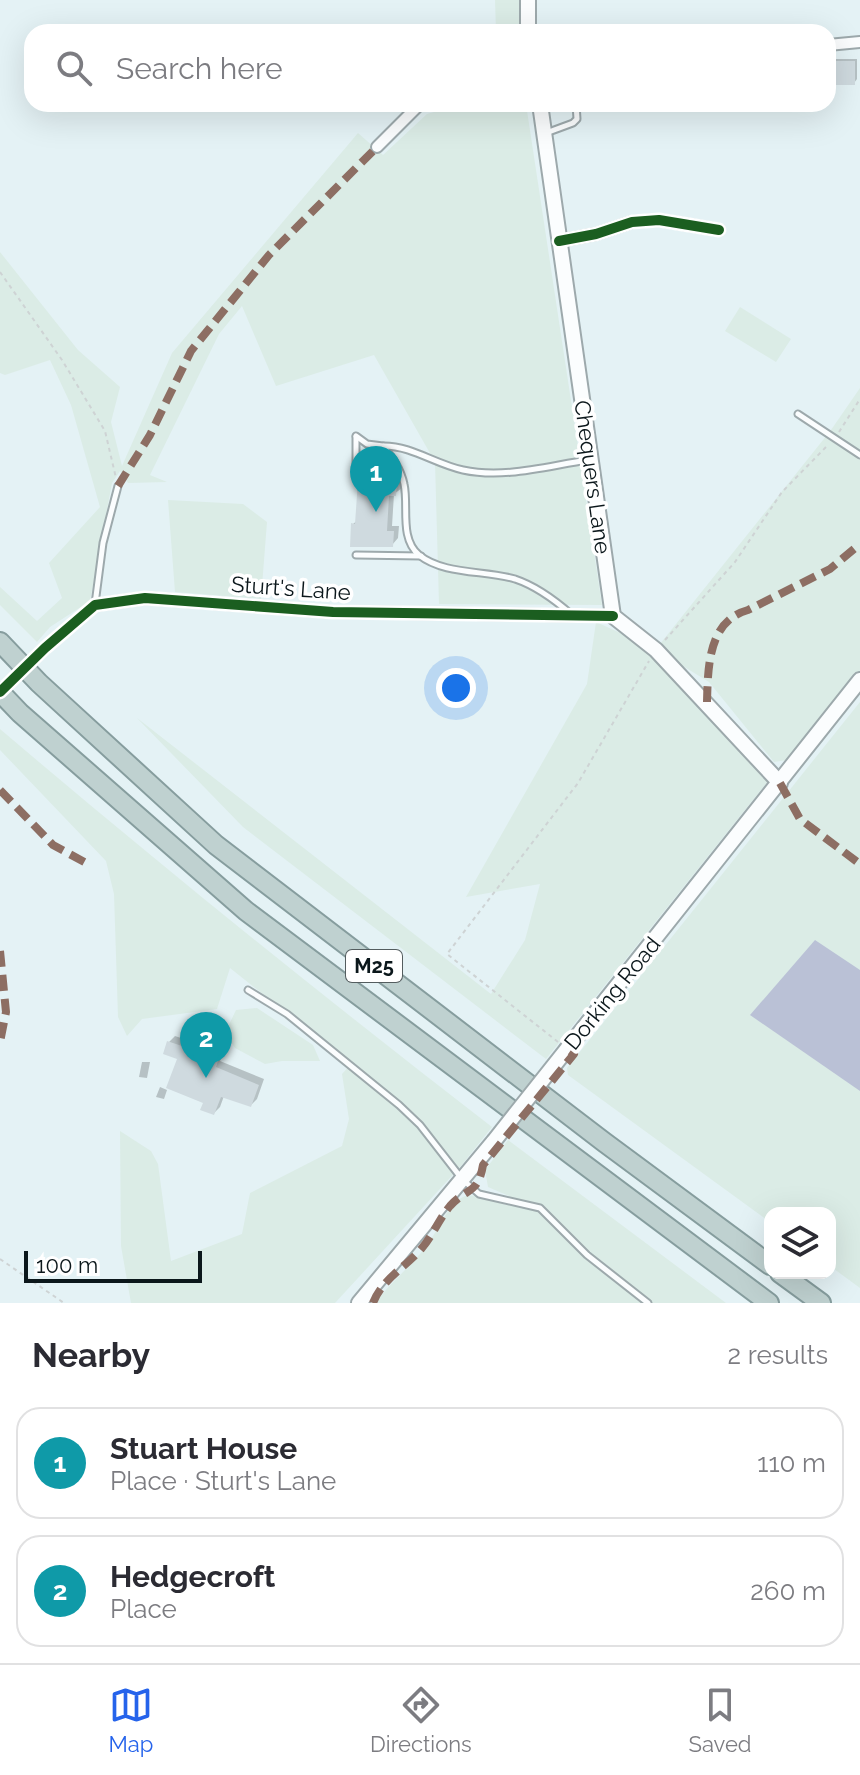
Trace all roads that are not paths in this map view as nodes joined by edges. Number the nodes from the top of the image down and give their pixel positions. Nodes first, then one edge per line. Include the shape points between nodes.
1 (528, 0) edge
2 (528, 24) edge
3 (860, 42) edge
4 (836, 44) edge
5 (412, 112) edge
6 (541, 112) edge
7 (577, 112) edge
8 (545, 133) junction
9 (377, 147) dead end
10 (719, 230) dead end
11 (559, 241) junction
12 (798, 414) dead end
13 (383, 446) junction
14 (860, 455) edge
15 (591, 459) junction
16 (356, 474) dead end
17 (118, 486) road end
18 (356, 555) dead end
19 (422, 556) junction
20 (95, 605) junction
21 (573, 615) junction
22 (613, 616) junction
23 (0, 642) edge
24 (860, 680) edge
25 (0, 692) edge
26 (780, 783) junction
27 (248, 990) dead end
28 (462, 1179) junction
29 (764, 1261) edge
30 (788, 1279) edge
31 (359, 1303) edge
32 (648, 1303) edge
33 (769, 1303) edge
34 (821, 1303) edge

1 - 2 main road
3 - 4 street
5 - 9 street
6 - 8 main road, Chequers Lane
7 - 8 lane via 573,123
8 - 11 main road, Chequers Lane
10 - 11 street via 659,220
11 - 15 main road, Chequers Lane
12 - 14 lane
13 - 15 lane via 400,446 465,470 502,474
13 - 16 lane via 356,436
13 - 19 lane via 404,483 409,539
15 - 22 main road, Chequers Lane
17 - 20 lane
18 - 19 lane
19 - 21 lane via 443,566 515,579 550,596
20 - 21 street, Sturt's Lane via 145,598 333,612
20 - 25 street, bridge
21 - 22 street, Sturt's Lane
22 - 26 main road via 656,650
23 - 29 highway, M25 via 216,845
24 - 26 main road, Dorking Road
25 - 33 highway, M25 via 246,911
26 - 28 main road, Dorking Road, bridge
27 - 28 lane via 287,1014 399,1105
28 - 31 main road, Dorking Road
28 - 32 lane via 479,1194 540,1208 587,1255
30 - 34 highway

